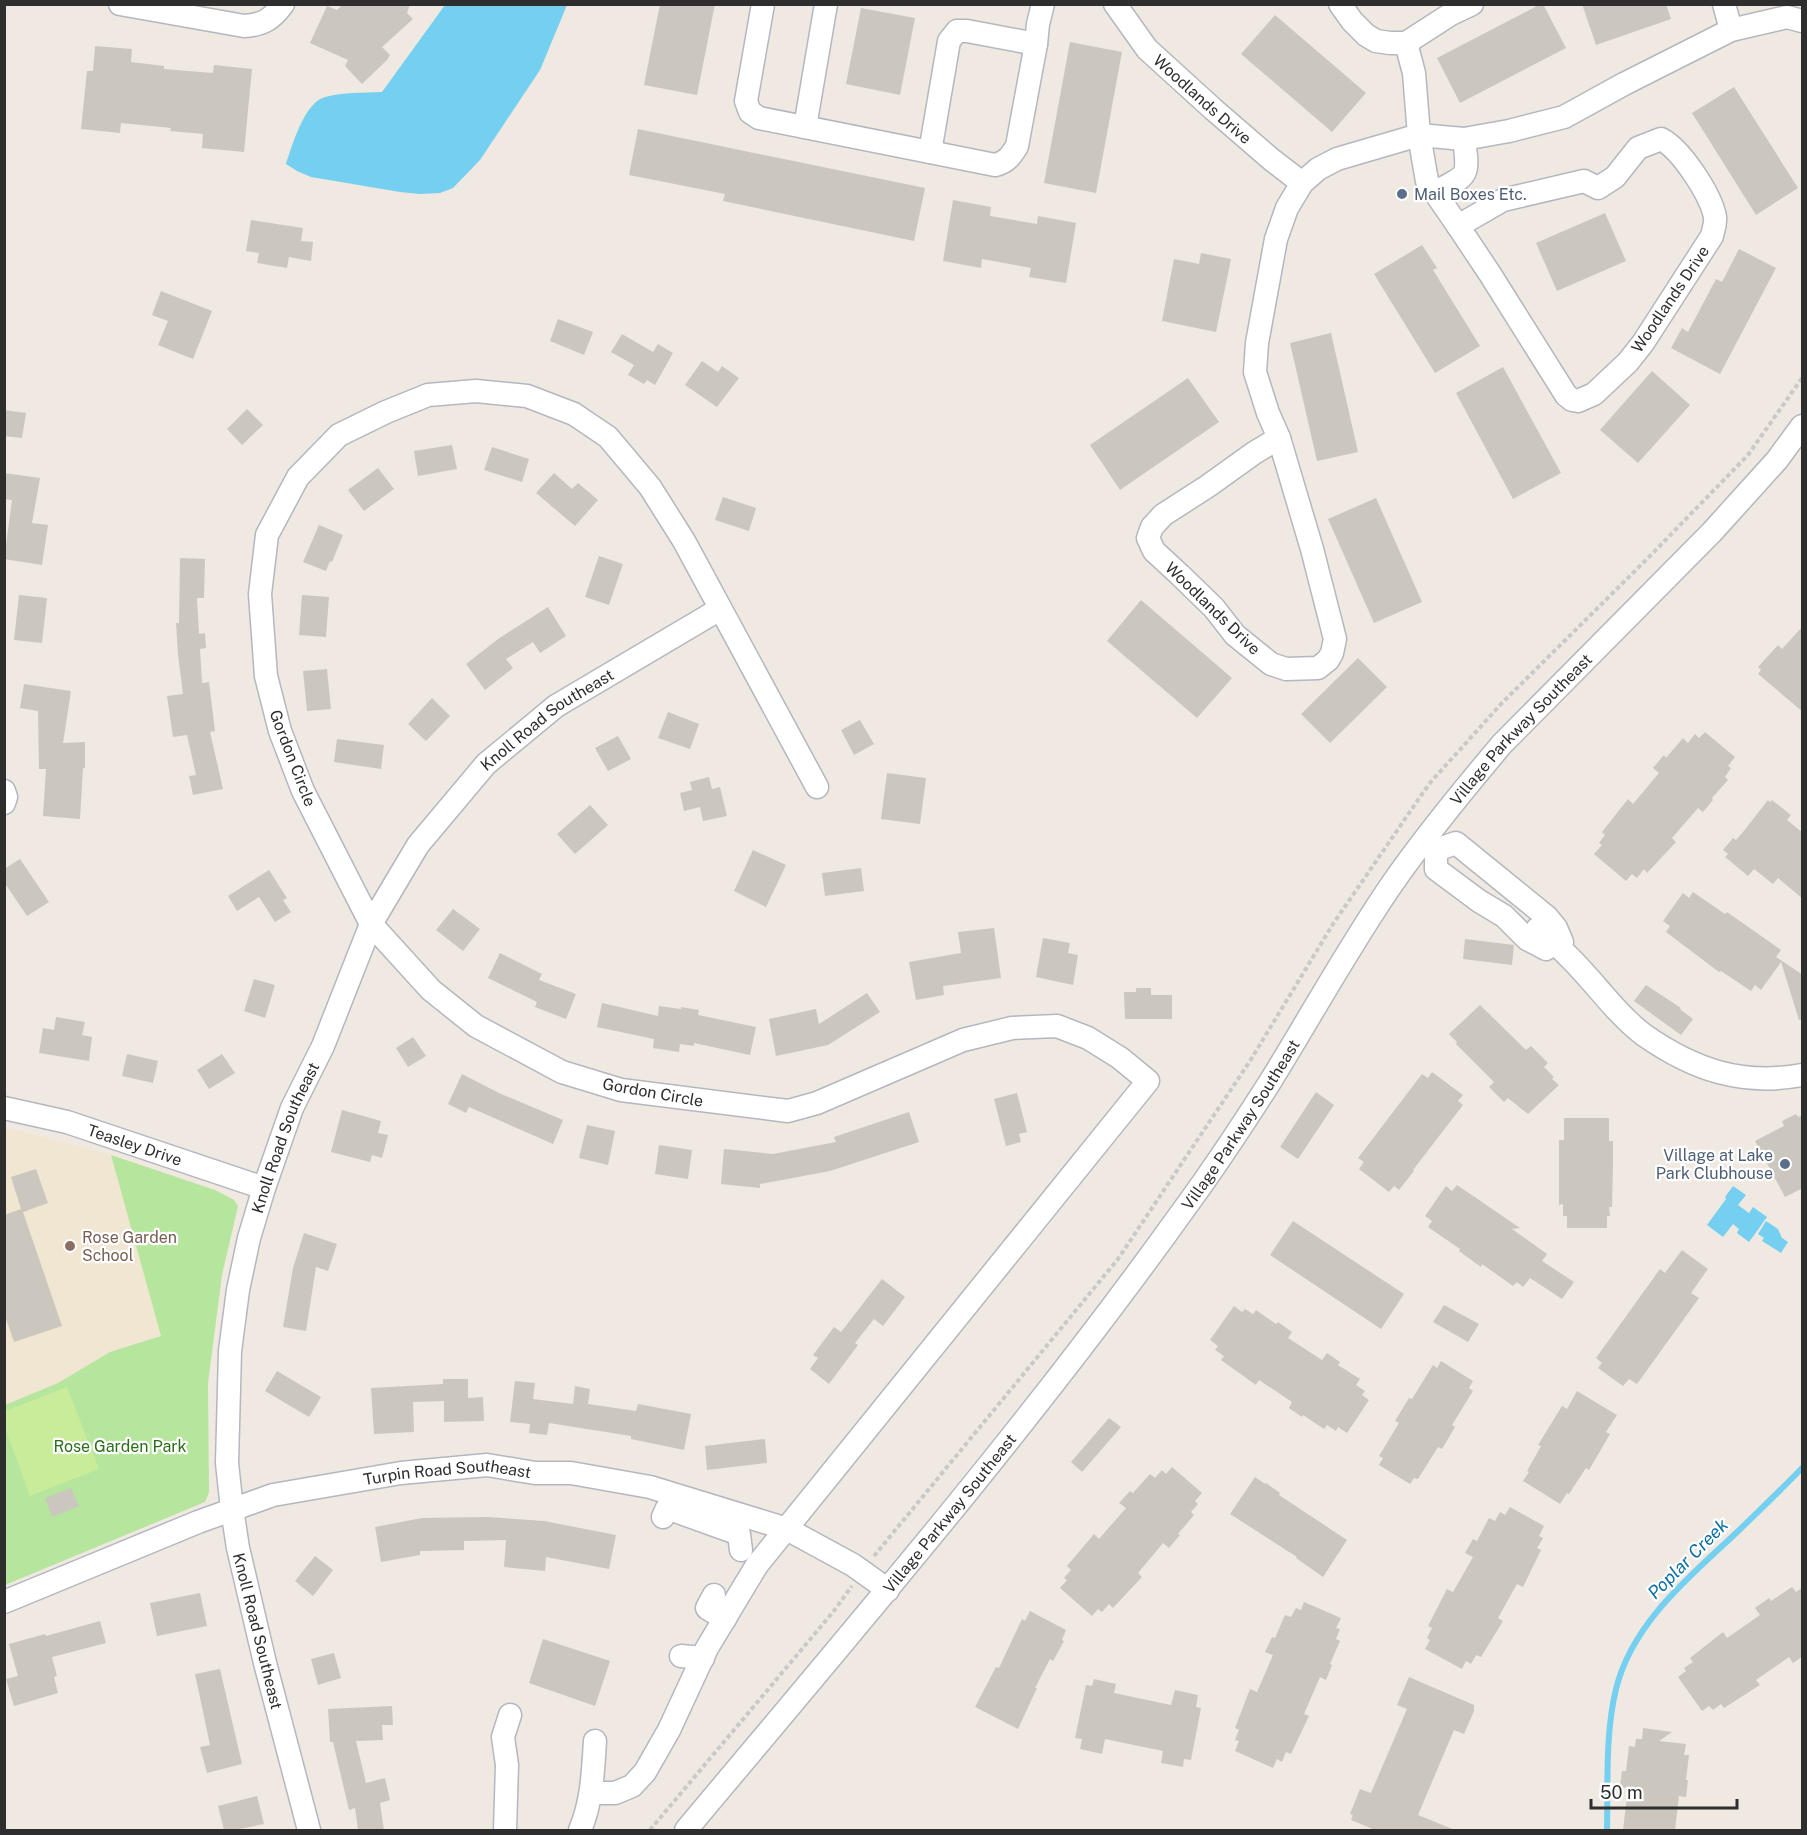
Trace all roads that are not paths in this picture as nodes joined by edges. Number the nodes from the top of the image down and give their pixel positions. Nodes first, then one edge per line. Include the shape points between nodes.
1 (120, 4) edge
2 (283, 4) edge
3 (763, 4) edge
4 (826, 4) edge
5 (1043, 4) edge
6 (1115, 4) edge
7 (1340, 4) edge
8 (1472, 4) edge
9 (1724, 4) edge
10 (1803, 21) edge
11 (1731, 30) junction
12 (1406, 43) junction
13 (1036, 44) junction
14 (805, 127) junction
15 (1419, 135) junction
16 (1464, 138) junction
17 (930, 152) junction
18 (1302, 183) junction
19 (1435, 192) junction
20 (1458, 226) junction
21 (1803, 426) edge
22 (1279, 438) junction
23 (720, 609) junction
24 (817, 787) dead end
25 (4, 791) edge
26 (4, 802) edge
27 (1430, 845) junction
28 (371, 924) junction
29 (1537, 928) junction
30 (1803, 1075) edge
31 (5, 1109) edge
32 (264, 1188) junction
33 (232, 1509) junction
34 (663, 1517) dead end
35 (787, 1529) junction
36 (741, 1550) dead end
37 (888, 1590) junction
38 (4, 1602) edge
39 (510, 1715) dead end
40 (595, 1741) dead end
41 (591, 1792) junction
42 (504, 1824) edge
43 (309, 1830) edge
44 (580, 1830) edge
45 (686, 1830) edge

1 - 2 street via 244,26 265,22
3 - 14 street via 746,101 750,112 759,118
4 - 14 street
5 - 13 street
6 - 18 street, Woodlands Drive via 1147,49
7 - 12 street via 1352,21 1376,41
8 - 12 street
9 - 11 street
10 - 11 street, Woodlands Drive via 1787,17
11 - 16 street, Woodlands Drive via 1564,117
12 - 15 street, Woodlands Drive via 1414,73
13 - 17 street via 1017,146 1011,157 995,165
13 - 17 street via 967,31 953,35
14 - 17 street
15 - 16 street, Woodlands Drive
15 - 18 street, Woodlands Drive via 1337,159 1317,169
15 - 19 street, Woodlands Drive via 1427,181
16 - 19 street via 1465,173
18 - 22 street, Woodlands Drive via 1287,208 1276,239 1257,344 1255,372
19 - 20 street, Woodlands Drive
20 - 20 street, Woodlands Drive via 1566,395 1578,401 1594,394 1643,343 1706,247 1715,216 1701,184 1685,161 1661,139 1638,148 1615,177 1598,188 1584,182 1503,200
21 - 27 street, Village Parkway Southeast via 1778,460 1712,532 1502,744 1472,779
22 - 22 street, Woodlands Drive via 1335,639 1328,660 1318,668 1286,669 1271,664 1236,635 1214,608 1154,551 1148,538 1163,515
23 - 24 street, Gordon Circle
23 - 28 street, Knoll Road Southeast via 556,706 486,764 418,845
23 - 28 street, Gordon Circle via 650,487 608,437 574,414 527,396 476,391 428,395 339,435 298,477 267,535 260,594 266,676 280,731 303,791
25 - 26 street
27 - 29 street via 1436,869 1504,916
27 - 29 street via 1456,843
27 - 37 street, Village Parkway Southeast via 1394,882 1183,1212 1030,1413
28 - 32 street, Knoll Road Southeast via 323,1046 292,1108
28 - 35 street, Gordon Circle via 431,990 476,1026 562,1072 621,1090 788,1110 817,1103 963,1041 1012,1028 1057,1026 1088,1038 1148,1081
29 - 30 street via 1556,928 1568,955 1626,1018 1689,1062 1731,1077
31 - 32 street, Teasley Drive via 67,1122
32 - 33 street, Knoll Road Southeast via 238,1290 230,1351 227,1463
33 - 35 street, Turpin Road Southeast via 273,1495 335,1484 487,1465 535,1473 571,1473 650,1487
33 - 38 street, Turpin Road Southeast
33 - 43 street, Knoll Road Southeast via 265,1663
34 - 36 street via 667,1508 739,1534
35 - 37 street, Turpin Road Southeast via 853,1565
35 - 41 street via 715,1607 692,1657 669,1730 645,1772 632,1786 615,1793
37 - 45 street, Village Parkway Southeast
39 - 42 street via 503,1737 507,1765
40 - 41 street
41 - 44 street

